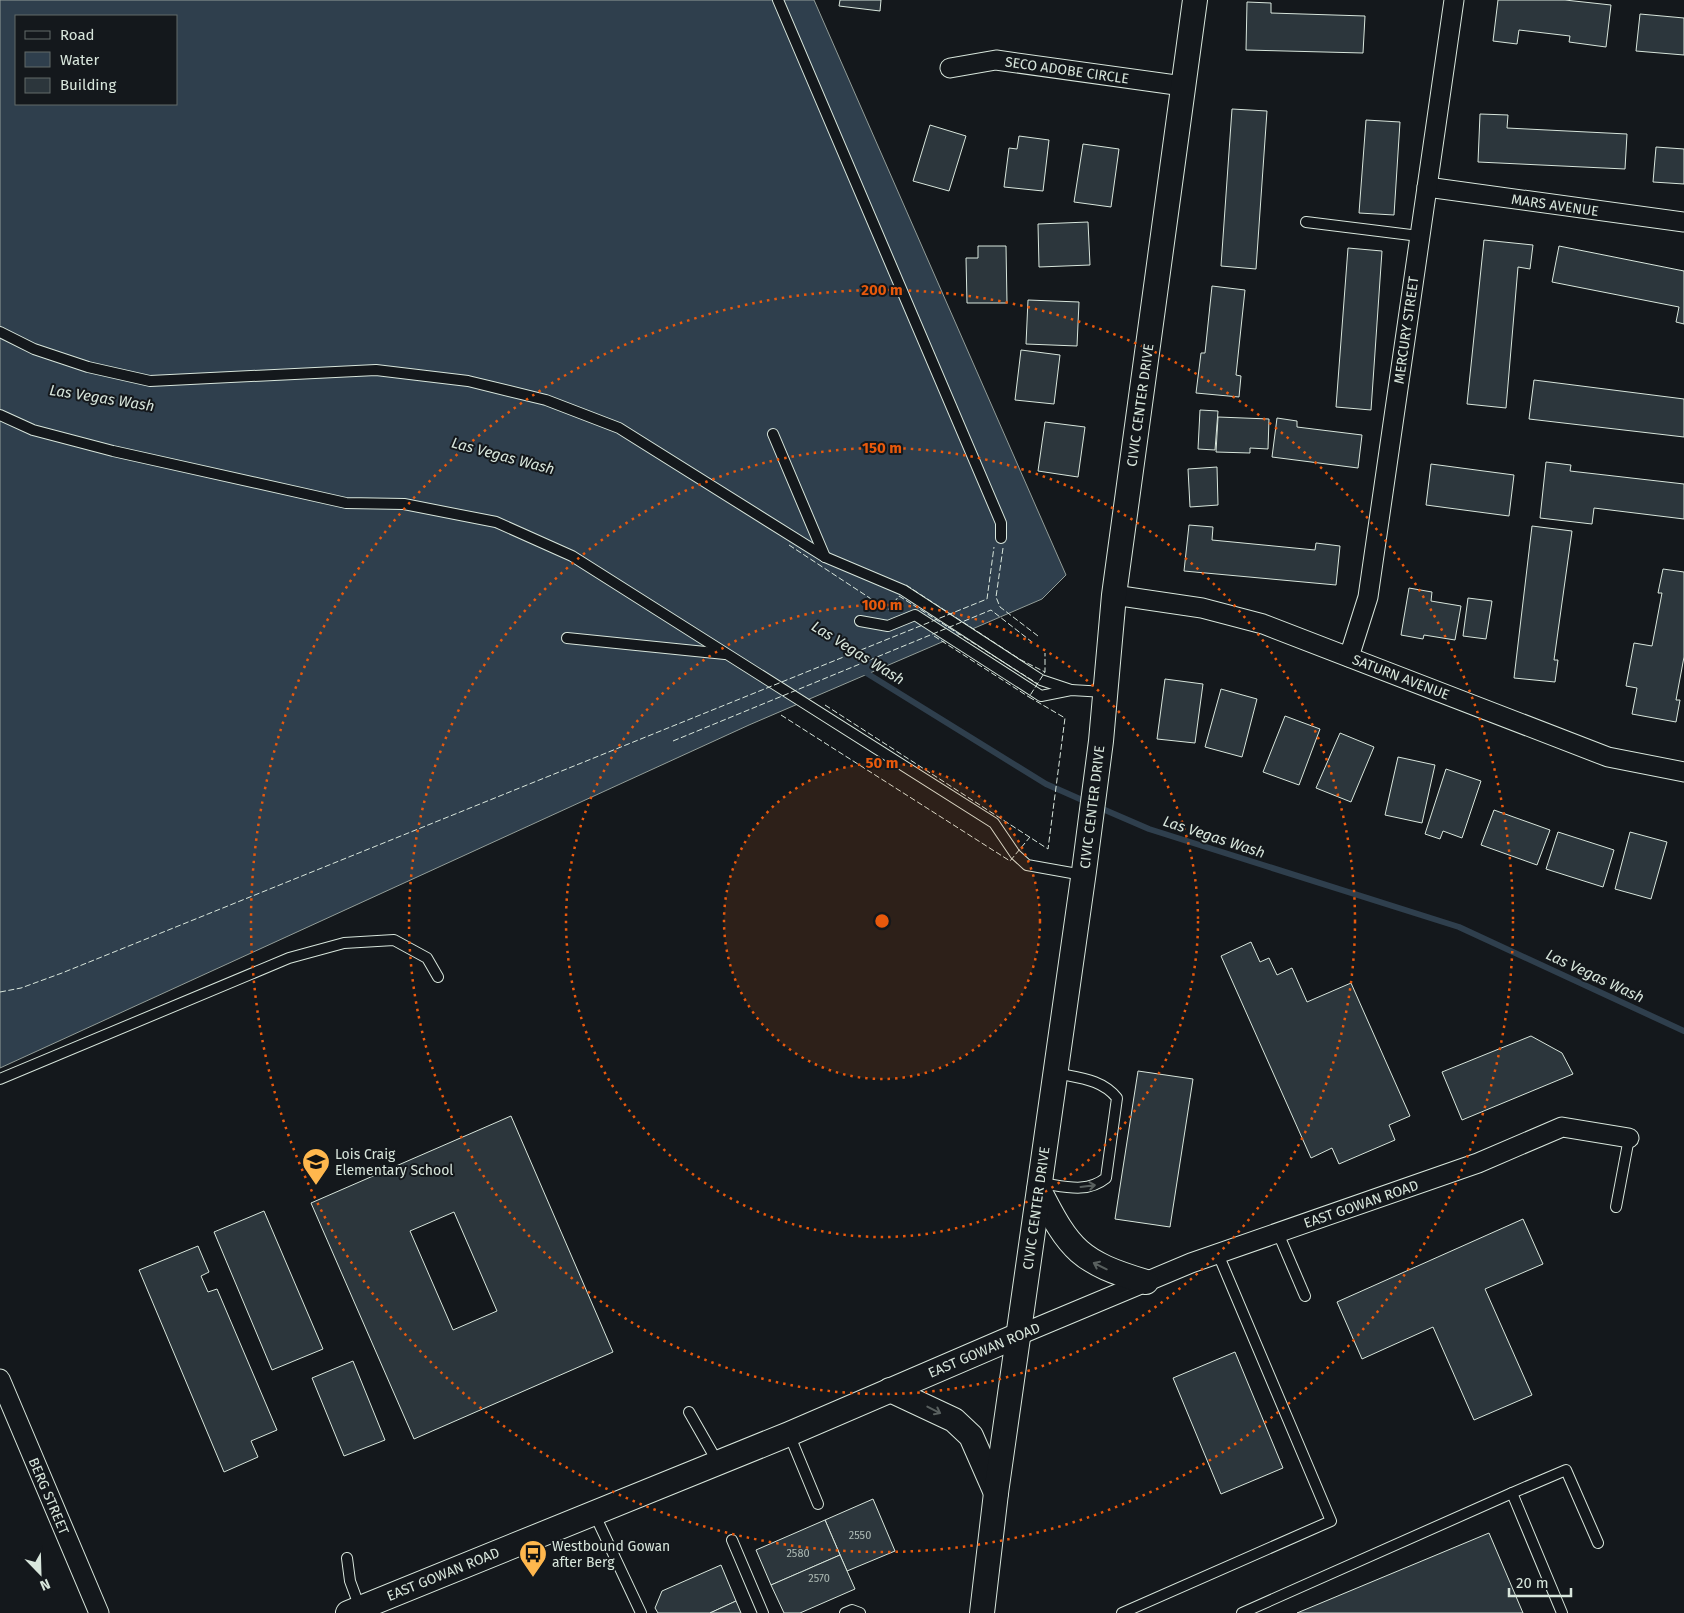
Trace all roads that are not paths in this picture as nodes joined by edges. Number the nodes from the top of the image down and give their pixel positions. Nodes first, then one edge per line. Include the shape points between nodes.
1 (778, 0) edge
2 (1195, 0) edge
3 (1454, 0) edge
4 (950, 68) dead end
5 (1183, 86) junction
6 (1427, 187) junction
7 (1306, 222) dead end
8 (1684, 222) edge
9 (1419, 236) junction
10 (0, 332) edge
11 (0, 415) edge
12 (774, 434) dead end
13 (1001, 538) dead end
14 (825, 557) junction
15 (1114, 594) junction
16 (860, 621) dead end
17 (567, 638) dead end
18 (729, 655) junction
19 (1349, 657) junction
20 (1071, 690) junction
21 (1105, 692) junction
22 (1684, 772) edge
23 (1084, 873) junction
24 (438, 977) dead end
25 (1056, 1073) junction
26 (0, 1079) edge
27 (1629, 1138) joint
28 (1039, 1186) junction
29 (1616, 1208) dead end
30 (1278, 1233) junction
31 (1218, 1254) junction
32 (1146, 1282) junction
33 (1305, 1296) dead end
34 (1018, 1335) junction
35 (0, 1379) edge
36 (890, 1390) junction
37 (689, 1412) dead end
38 (789, 1434) junction
39 (717, 1461) junction
40 (996, 1493) junction
41 (1512, 1493) junction
42 (818, 1504) dead end
43 (594, 1512) junction
44 (732, 1540) dead end
45 (1598, 1543) dead end
46 (347, 1558) dead end
47 (354, 1610) edge
48 (99, 1613) edge
49 (641, 1613) edge
50 (762, 1613) edge
51 (845, 1613) edge
52 (860, 1613) edge
53 (982, 1613) edge
54 (1122, 1613) edge
55 (1242, 1613) edge
56 (1562, 1613) edge

1 - 13 lane via 1001,523
2 - 5 street, CIVIC CENTER DRIVE
3 - 6 street, MERCURY STREET
4 - 5 street, SECO ADOBE CIRCLE via 996,60
5 - 15 street, CIVIC CENTER DRIVE
6 - 8 street, MARS AVENUE
6 - 9 street, MERCURY STREET
7 - 9 lane
9 - 19 street, MERCURY STREET via 1368,596
10 - 14 lane via 88,367 150,381 376,370 468,380 546,400 619,428
11 - 18 lane via 33,430 113,451 346,503 404,504 496,522 572,556
12 - 14 lane
14 - 20 lane via 903,590 1041,680
15 - 19 street, SATURN AVENUE via 1202,608 1263,624
15 - 21 street, CIVIC CENTER DRIVE
16 - 20 lane via 888,626 915,615 1041,696
17 - 18 lane
18 - 23 lane via 994,823 1015,854 1027,865
19 - 22 street, SATURN AVENUE via 1608,756
20 - 21 lane
21 - 23 street, CIVIC CENTER DRIVE
23 - 25 street, CIVIC CENTER DRIVE
24 - 26 lane via 427,958 394,940 344,943 289,958
25 - 28 street, CIVIC CENTER DRIVE
28 -> 25 lane via 1095,1187 1106,1178 1117,1098 1109,1087
27 - 29 lane
27 - 30 street, EAST GOWAN ROAD via 1562,1128 1478,1163
32 -> 28 street via 1110,1271 1084,1257 1064,1235
28 - 34 street, CIVIC CENTER DRIVE
30 - 31 street, EAST GOWAN ROAD
30 - 33 lane
31 - 32 street, EAST GOWAN ROAD
31 - 54 lane via 1331,1521
32 - 34 street, EAST GOWAN ROAD
34 - 36 street, EAST GOWAN ROAD
34 - 40 street, CIVIC CENTER DRIVE
35 - 48 street, BERG STREET
36 - 38 street, EAST GOWAN ROAD
36 -> 40 street via 954,1420 971,1436
37 - 39 lane
38 - 39 street, EAST GOWAN ROAD
38 - 42 lane
39 - 43 street, EAST GOWAN ROAD
40 - 53 street, CIVIC CENTER DRIVE
41 - 45 lane via 1566,1470
41 - 55 lane
41 - 56 lane
43 - 47 street, EAST GOWAN ROAD
43 - 49 lane
44 - 50 lane
46 - 47 lane
51 - 52 lane via 852,1610

